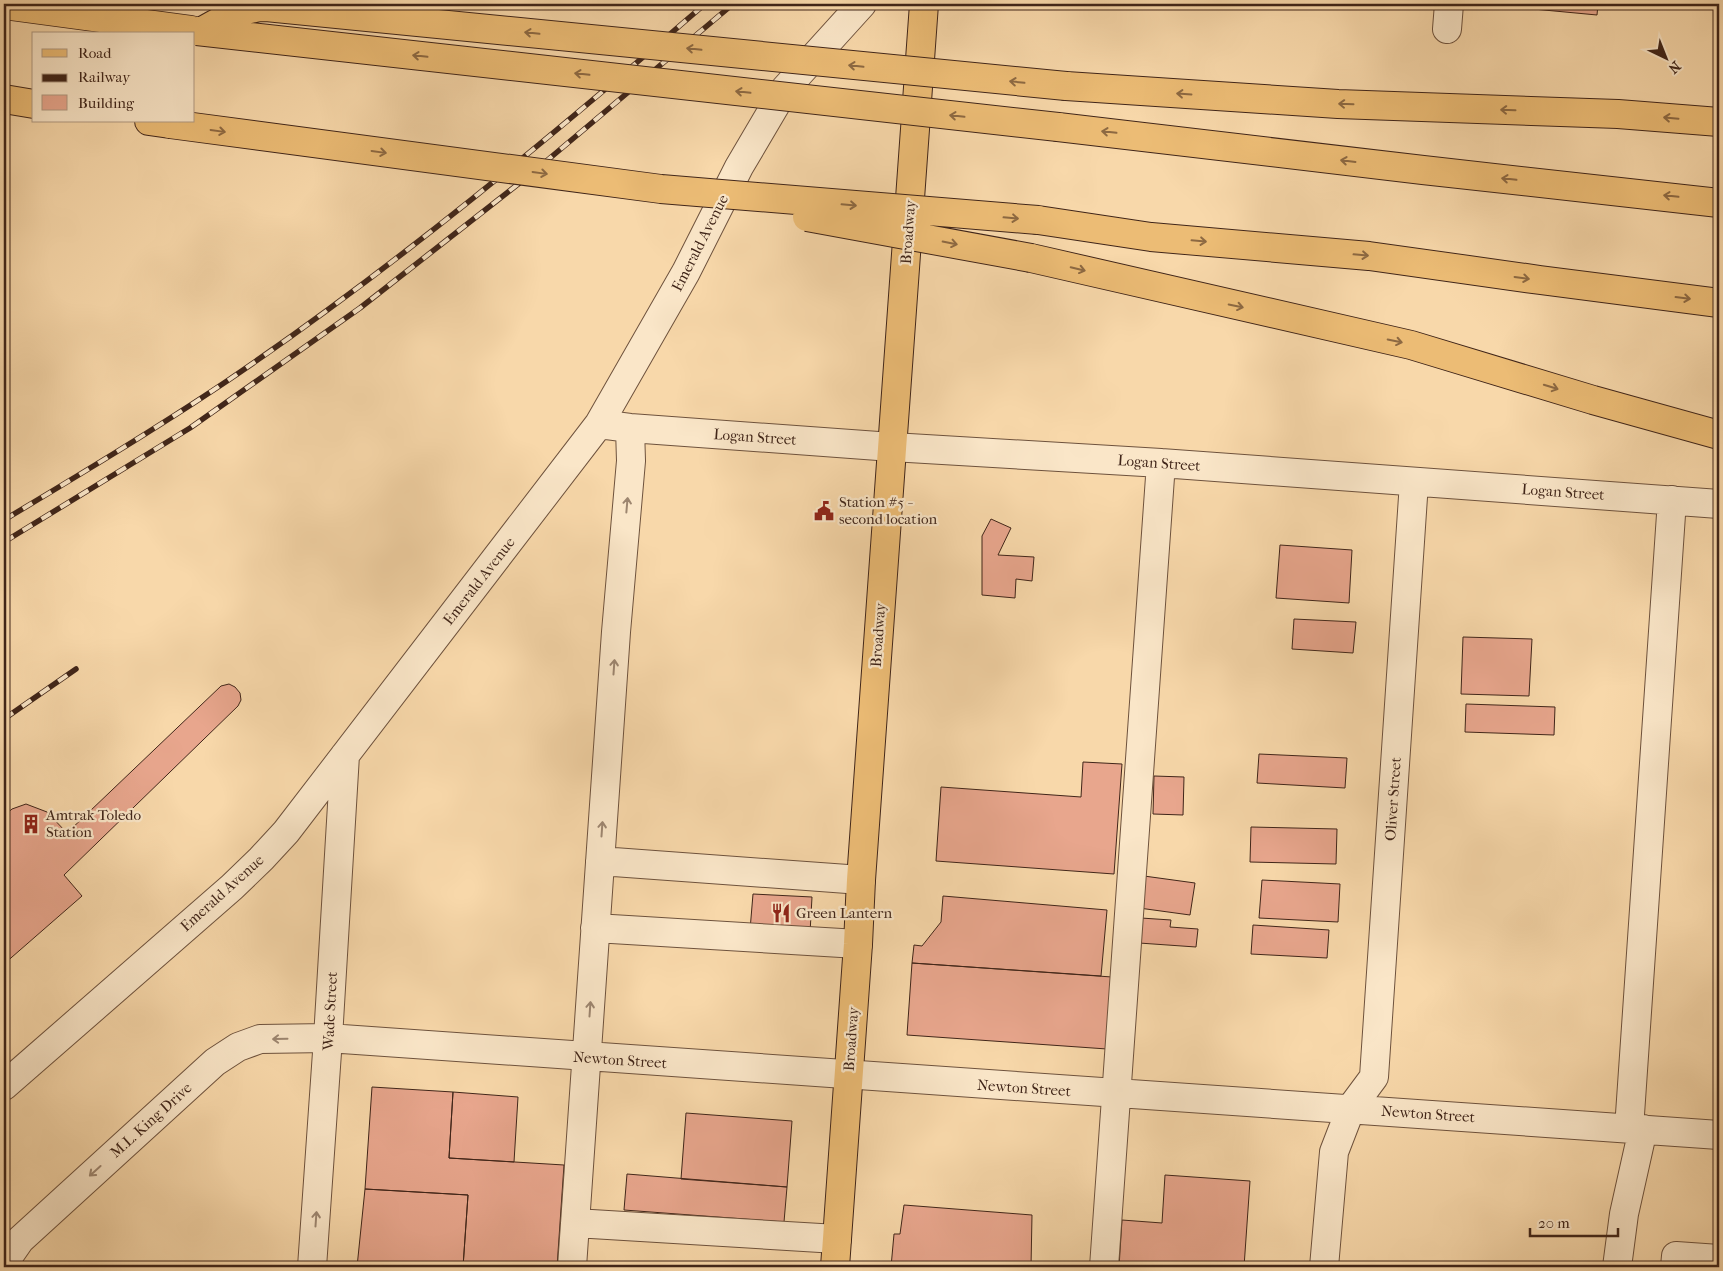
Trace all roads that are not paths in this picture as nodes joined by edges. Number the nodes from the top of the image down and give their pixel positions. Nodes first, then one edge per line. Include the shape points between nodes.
1 (862, 4) edge
2 (924, 4) edge
3 (4, 5) edge
4 (197, 30) junction
5 (4, 99) edge
6 (32, 104) edge
7 (1719, 122) edge
8 (160, 123) edge
9 (661, 189) junction
10 (1719, 203) edge
11 (1719, 303) edge
12 (599, 424) junction
13 (630, 428) junction
14 (1719, 435) edge
15 (892, 447) junction
16 (1161, 462) junction
17 (1414, 482) junction
18 (1672, 500) junction
19 (1719, 504) edge
20 (345, 755) junction
21 (600, 861) junction
22 (861, 880) junction
23 (595, 928) junction
24 (858, 944) junction
25 (328, 1038) junction
26 (586, 1057) junction
27 (848, 1077) junction
28 (4, 1086) edge
29 (1116, 1094) junction
30 (1351, 1108) junction
31 (1636, 1129) junction
32 (1719, 1135) edge
33 (575, 1223) junction
34 (837, 1239) junction
35 (1719, 1259) edge
36 (4, 1263) edge
37 (312, 1267) edge
38 (572, 1267) edge
39 (835, 1267) edge
40 (1104, 1267) edge
41 (1324, 1267) edge
42 (1617, 1267) edge
43 (1675, 1267) edge

1 - 12 street, Emerald Avenue via 784,89 739,167 686,272
2 - 15 main road, Broadway
3 - 4 main road
7 -> 4 main road, bridge via 1618,114 1338,104 1066,86 266,7 254,7
10 -> 4 main road, bridge
5 - 6 main road
8 -> 9 main road, bridge
9 -> 11 main road, bridge via 1038,220 1151,237 1369,256
9 -> 14 main road, bridge via 1031,258 1411,345
12 - 13 street, Logan Street
12 - 20 street, Emerald Avenue
13 - 15 street, Logan Street
21 -> 13 street via 631,461
15 - 16 street, Logan Street
15 - 22 main road, Broadway
16 - 17 street, Logan Street
16 - 29 street
17 - 18 street, Logan Street
17 - 30 street, Oliver Street via 1374,1077
18 - 19 street, Logan Street
18 - 31 street
20 - 25 street, Wade Street
20 - 28 street, Emerald Avenue via 261,859
21 - 22 street
21 - 23 street
22 - 24 main road, Broadway
23 - 24 street
26 -> 23 street
24 - 27 main road, Broadway
25 - 26 street, Newton Street
25 -> 36 street, M.L. King Drive via 260,1039 238,1047 215,1062 20,1240
37 -> 25 street, Wade Street
26 - 27 street, Newton Street
26 - 33 street
27 - 29 street, Newton Street
27 - 34 main road, Broadway
29 - 30 street, Newton Street
29 - 40 street
30 - 31 street, Newton Street
30 - 41 street, Oliver Street via 1334,1152
31 - 32 street, Newton Street
31 - 42 street
33 - 34 street
33 - 38 street
34 - 39 main road, Broadway
35 - 43 street via 1676,1256

